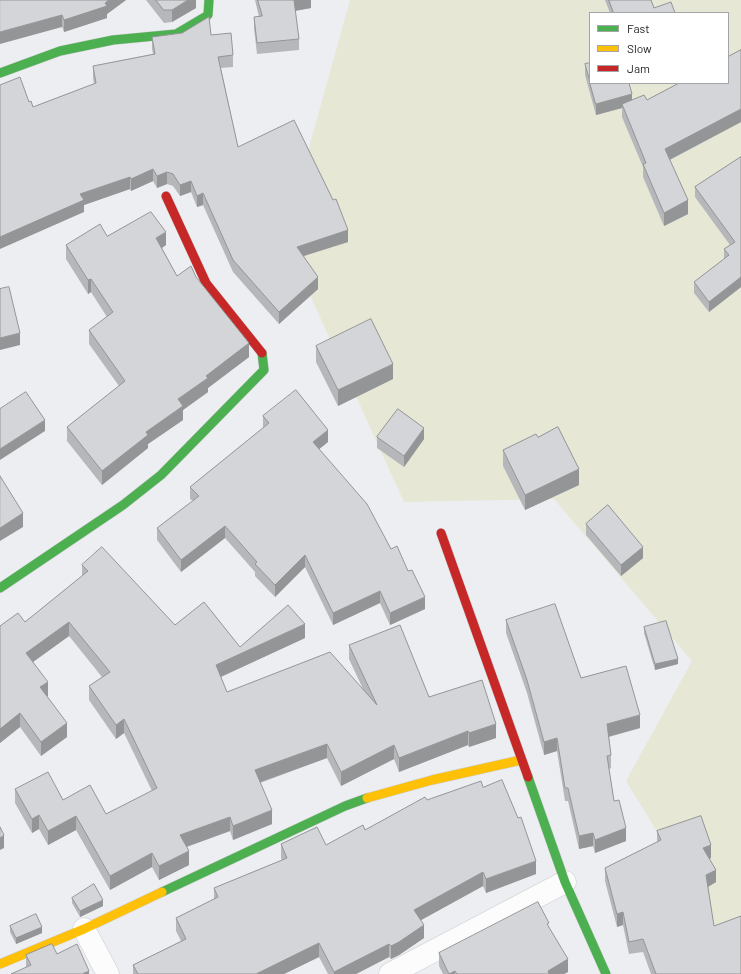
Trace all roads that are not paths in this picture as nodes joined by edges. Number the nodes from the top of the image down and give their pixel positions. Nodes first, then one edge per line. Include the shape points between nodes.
1 (209, 0) edge
2 (0, 73) edge
3 (166, 196) dead end
4 (441, 533) dead end
5 (0, 588) edge
6 (521, 760) junction
7 (565, 882) junction
8 (84, 929) junction
9 (0, 964) edge
10 (108, 974) edge
11 (390, 974) edge
12 (606, 974) edge

1 - 2 street via 208,15 176,34 113,40 60,52
3 - 5 street via 206,283 263,354 264,370 161,475 123,505
4 - 6 street
6 - 7 street
6 - 8 street via 410,785 352,804
7 - 11 street
7 - 12 street
8 - 9 street
8 - 10 street

